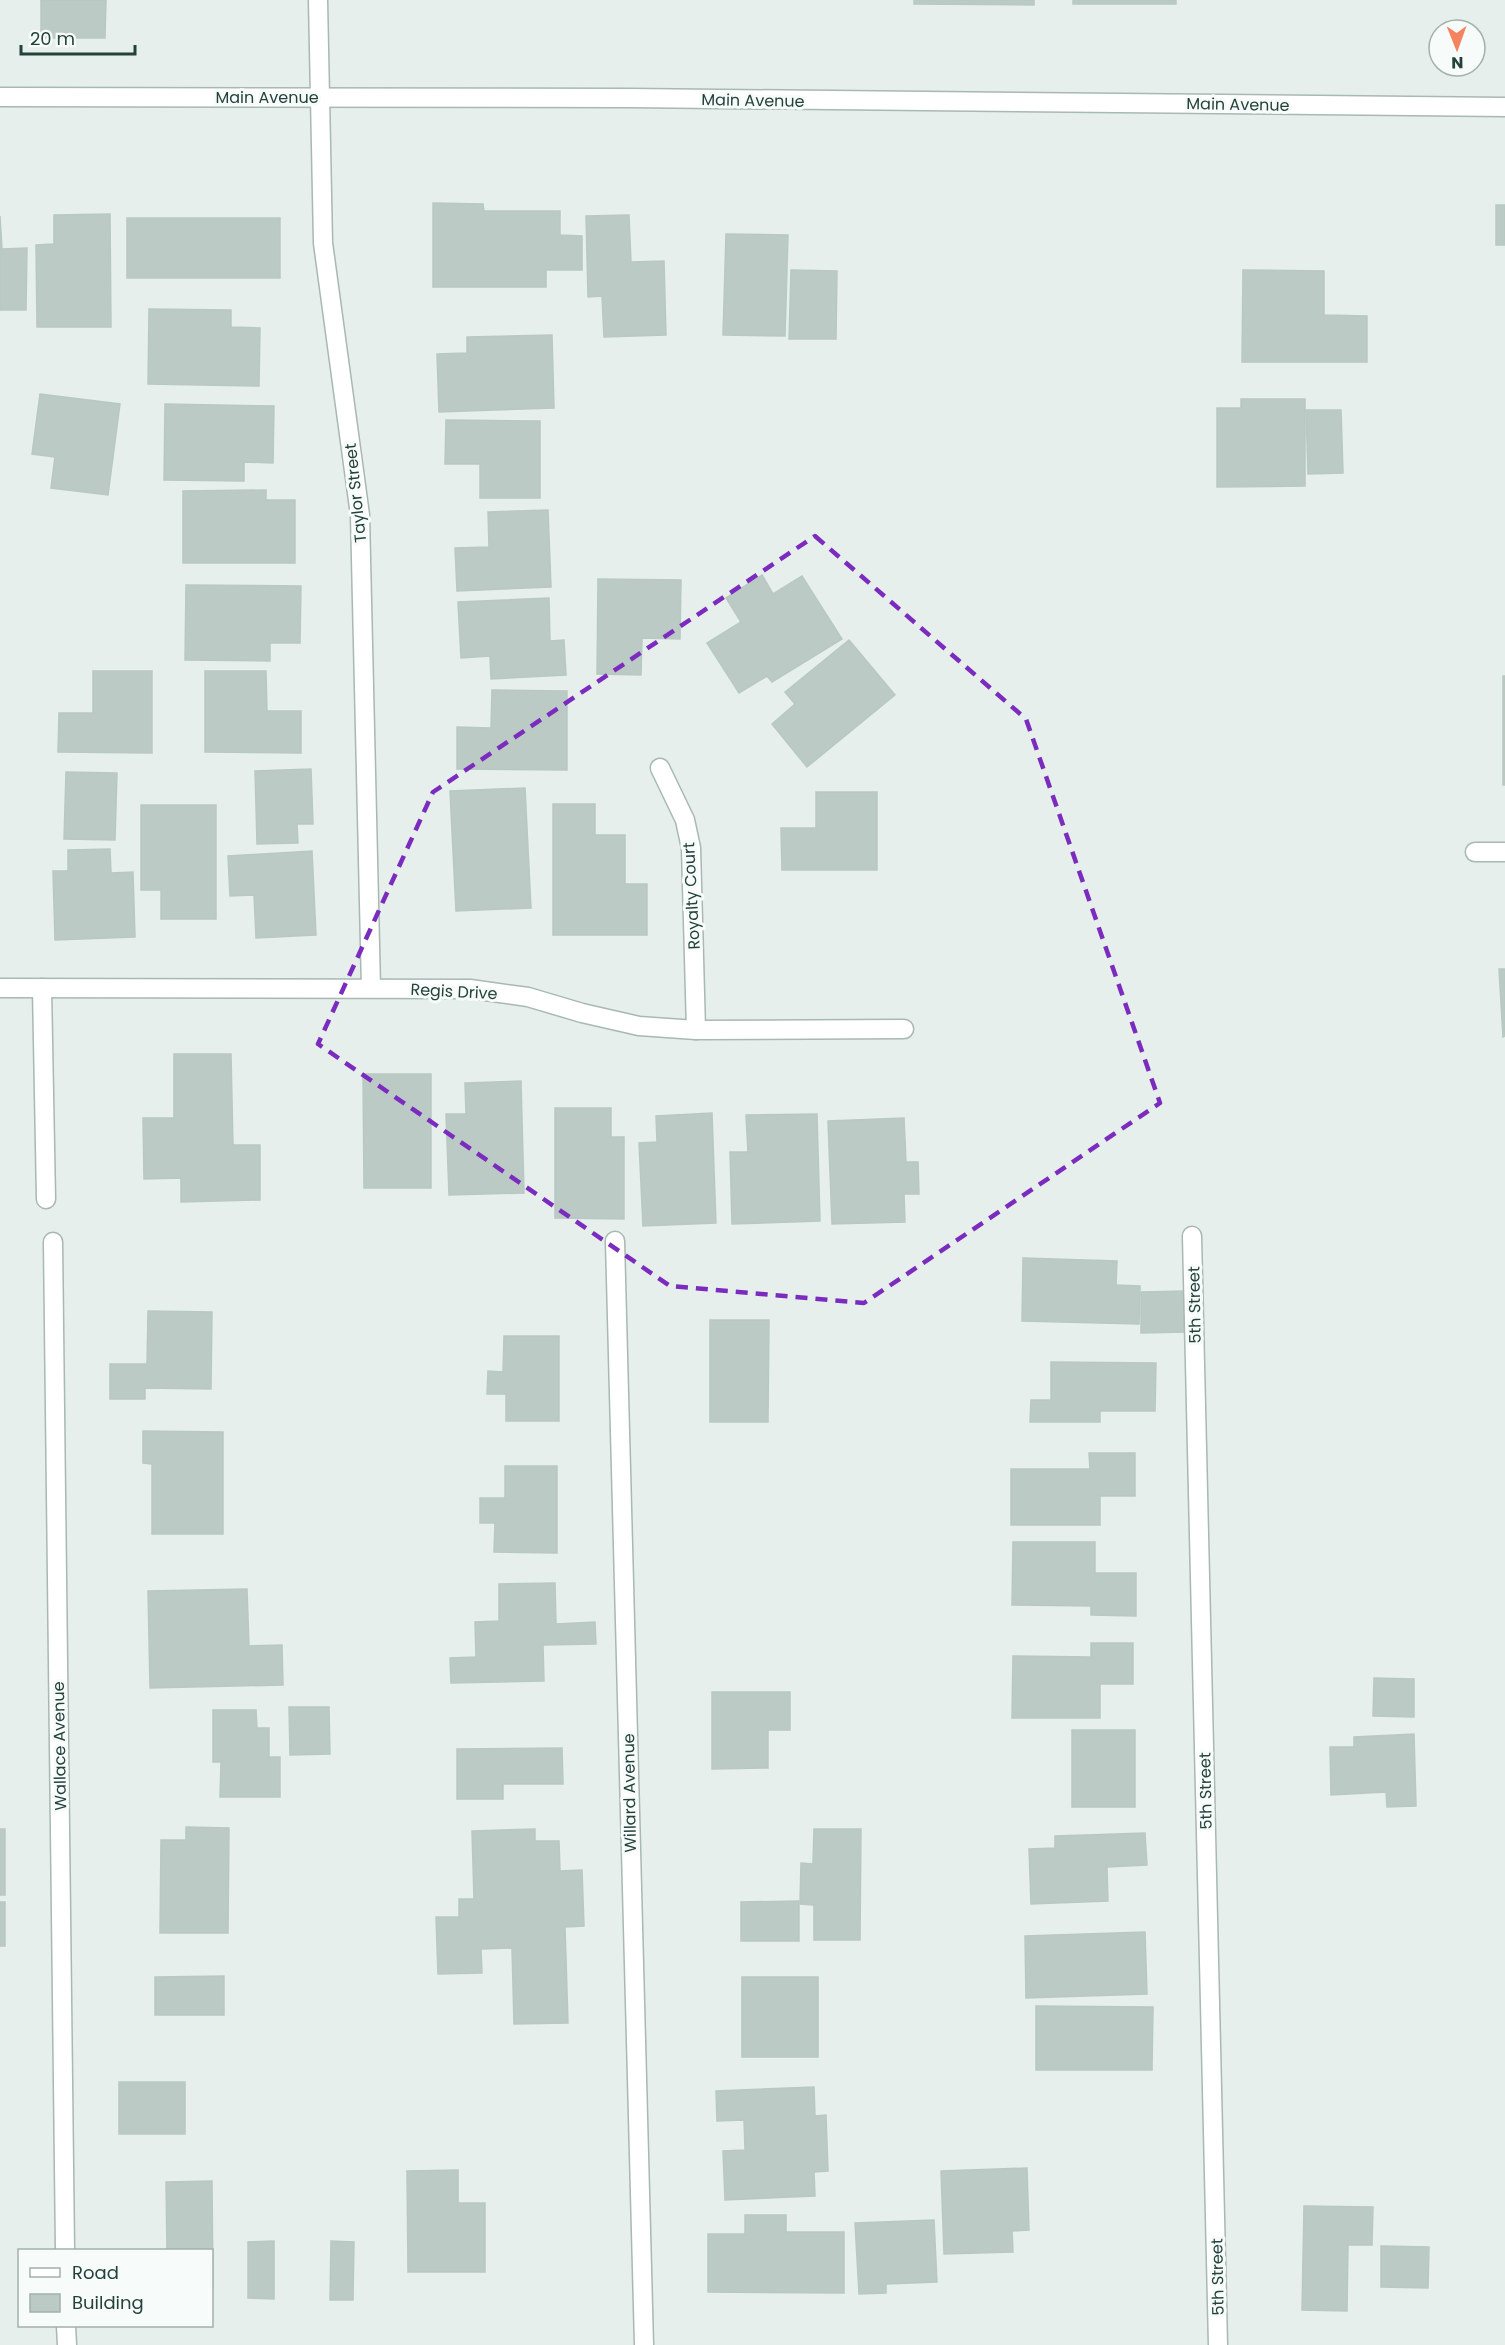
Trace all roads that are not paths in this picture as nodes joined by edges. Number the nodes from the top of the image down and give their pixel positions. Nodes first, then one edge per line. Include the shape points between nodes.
1 (318, 0) edge
2 (0, 97) edge
3 (319, 98) junction
4 (1505, 107) edge
5 (660, 768) dead end
6 (1475, 852) dead end
7 (1505, 852) edge
8 (42, 987) junction
9 (0, 988) edge
10 (371, 988) junction
11 (904, 1029) dead end
12 (696, 1030) junction
13 (46, 1199) dead end
14 (1192, 1236) dead end
15 (615, 1241) dead end
16 (52, 1242) dead end
17 (65, 2249) edge
18 (66, 2327) edge
19 (67, 2345) edge
20 (644, 2345) edge
21 (1218, 2345) edge

1 - 3 street, Taylor Street
2 - 3 street, Main Avenue
3 - 4 street, Main Avenue
3 - 10 street, Taylor Street via 323,243 360,515
5 - 12 street, Royalty Court via 682,811 691,848
6 - 7 street
8 - 9 street, Regis Drive
8 - 10 street, Regis Drive
8 - 13 street
10 - 12 street, Regis Drive via 470,989 528,997 639,1026
11 - 12 street, Regis Drive
14 - 21 street, 5th Street
15 - 20 street, Willard Avenue
16 - 17 street, Wallace Avenue
18 - 19 street

